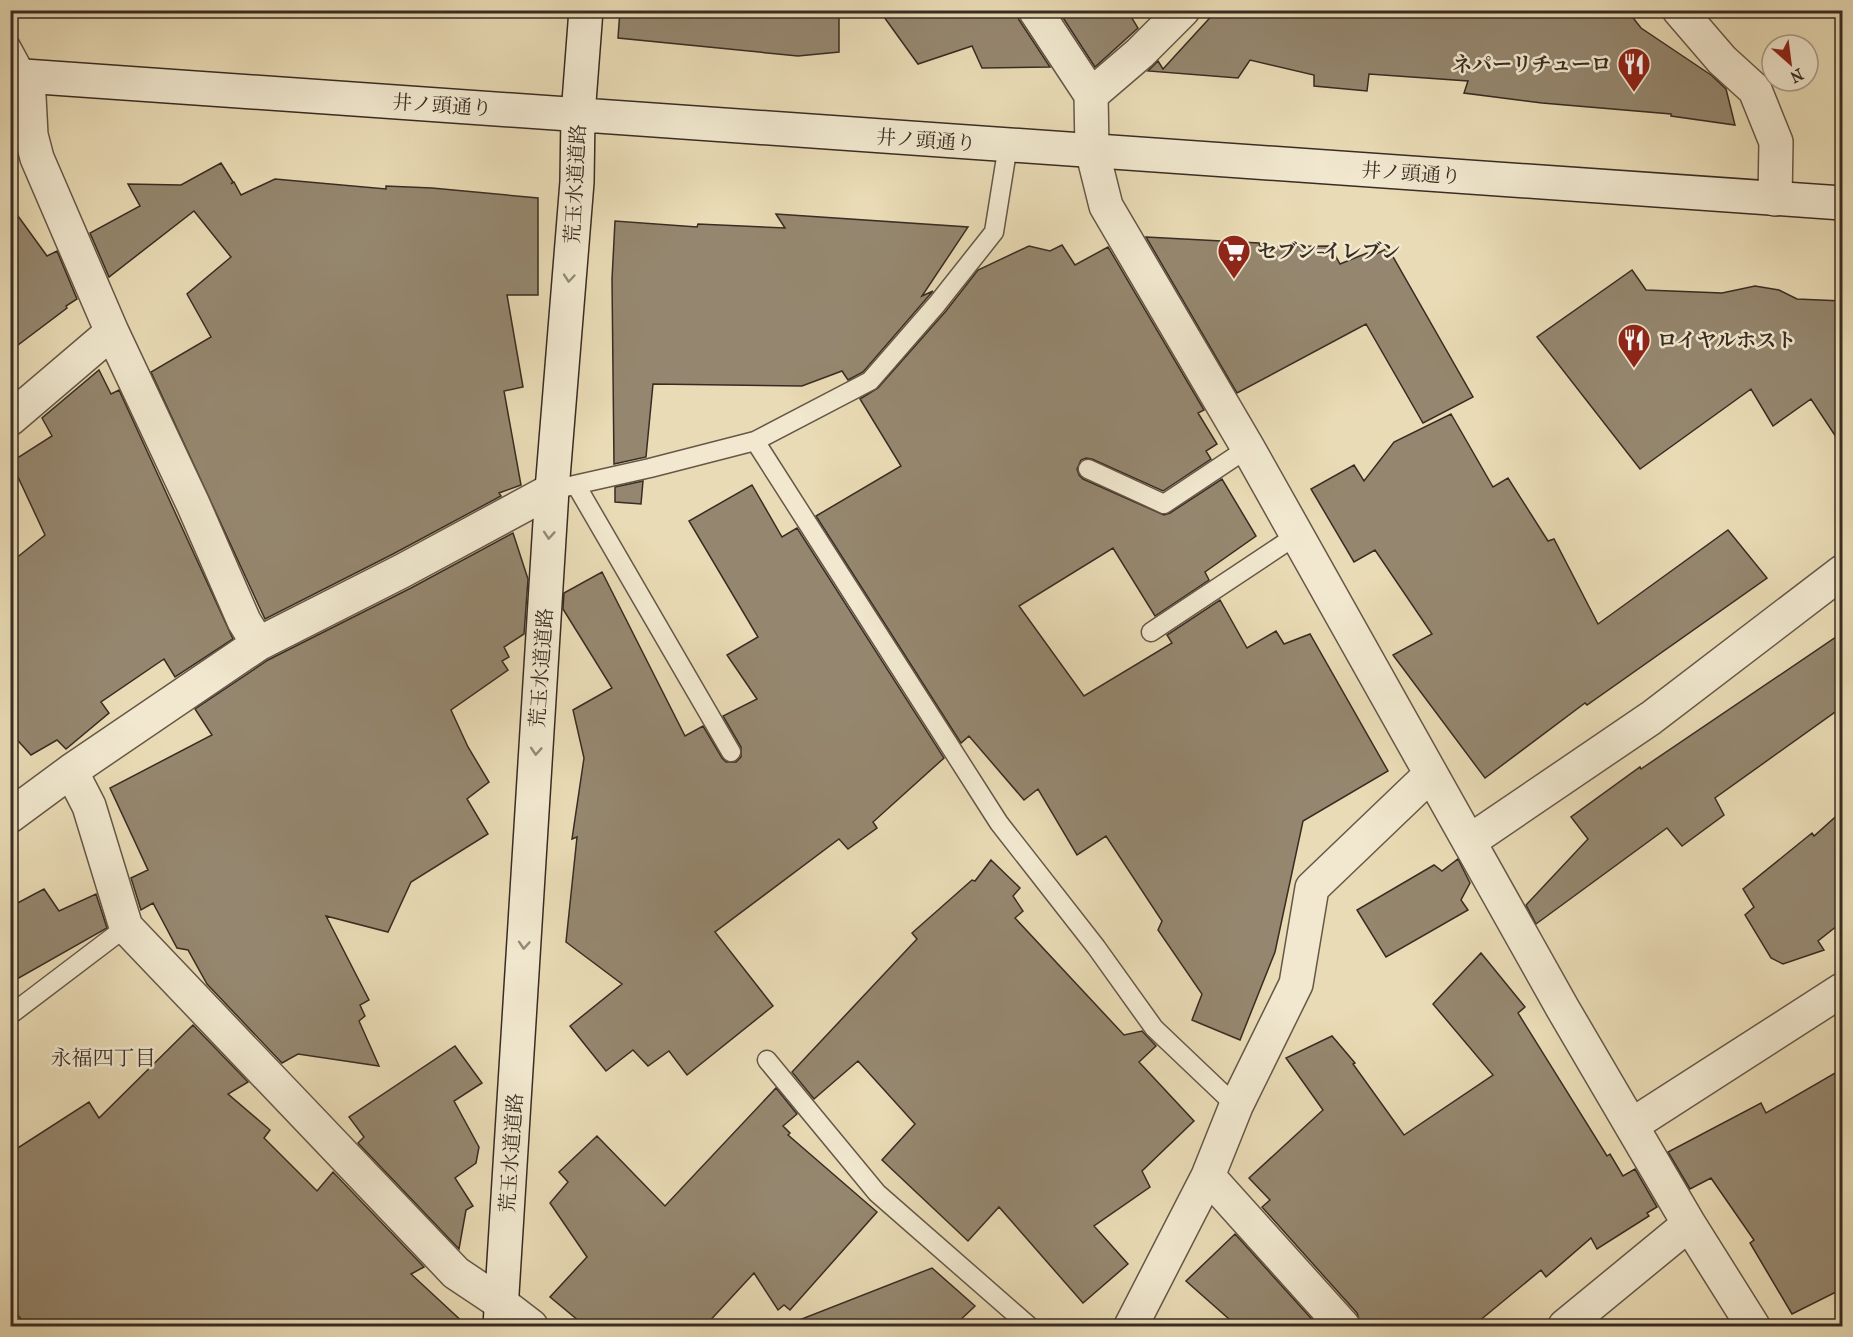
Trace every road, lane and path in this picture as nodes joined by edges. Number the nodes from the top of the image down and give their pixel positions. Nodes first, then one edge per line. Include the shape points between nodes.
1 (586, 10) edge
2 (1035, 10) edge
3 (1183, 10) edge
4 (1679, 10) edge
5 (10, 44) edge
6 (19, 76) edge
7 (1091, 95) junction
8 (578, 115) junction
9 (1008, 145) junction
10 (1092, 150) junction
11 (1775, 198) junction
12 (1842, 203) edge
13 (112, 332) junction
14 (10, 419) edge
15 (755, 441) junction
16 (1248, 447) junction
17 (1088, 469) dead end
18 (564, 487) junction
19 (1297, 535) junction
20 (1842, 572) edge
21 (1151, 632) dead end
22 (258, 644) junction
23 (731, 752) dead end
24 (72, 771) junction
25 (1431, 774) junction
26 (10, 816) edge
27 (1470, 841) junction
28 (126, 927) junction
29 (1842, 990) edge
30 (10, 1015) edge
31 (767, 1060) dead end
32 (1236, 1106) junction
33 (1632, 1125) junction
34 (1208, 1176) junction
35 (1689, 1224) junction
36 (501, 1315) edge
37 (531, 1326) edge
38 (1029, 1326) edge
39 (1131, 1326) edge
40 (1343, 1326) edge
41 (1565, 1326) edge
42 (1753, 1326) edge

1 - 8 street, 荒玉水道道路
2 - 7 street
3 - 7 street
4 - 11 street via 1722,60 1755,90 1776,142
5 - 6 lane
6 - 8 street, 井ノ頭通り
6 - 13 street via 37,158
7 - 10 street
8 - 9 street, 井ノ頭通り
8 -> 18 street, 荒玉水道道路
9 - 10 street, 井ノ頭通り
9 - 15 lane via 994,232 937,304 870,381
10 - 11 street, 井ノ頭通り
10 - 16 street via 1106,206
11 - 12 street, 井ノ頭通り
13 - 14 street
13 - 22 street
15 - 18 lane
15 - 32 lane via 999,823 1154,1028
16 - 17 lane via 1164,504
16 - 19 street
18 - 22 street
18 - 23 lane
18 -> 36 street, 荒玉水道道路
19 - 21 lane
19 - 25 street
20 - 27 street via 1651,718
22 - 24 street
24 - 26 street
24 - 28 street via 89,806
25 - 27 street
25 - 32 street via 1312,888 1296,984
27 - 33 street
28 - 30 lane
28 - 36 street via 456,1273
29 - 33 street
31 - 38 lane via 877,1193
32 - 34 street
33 - 35 street
34 - 39 street
34 - 40 street
35 - 41 street
35 - 42 street
36 - 37 street

